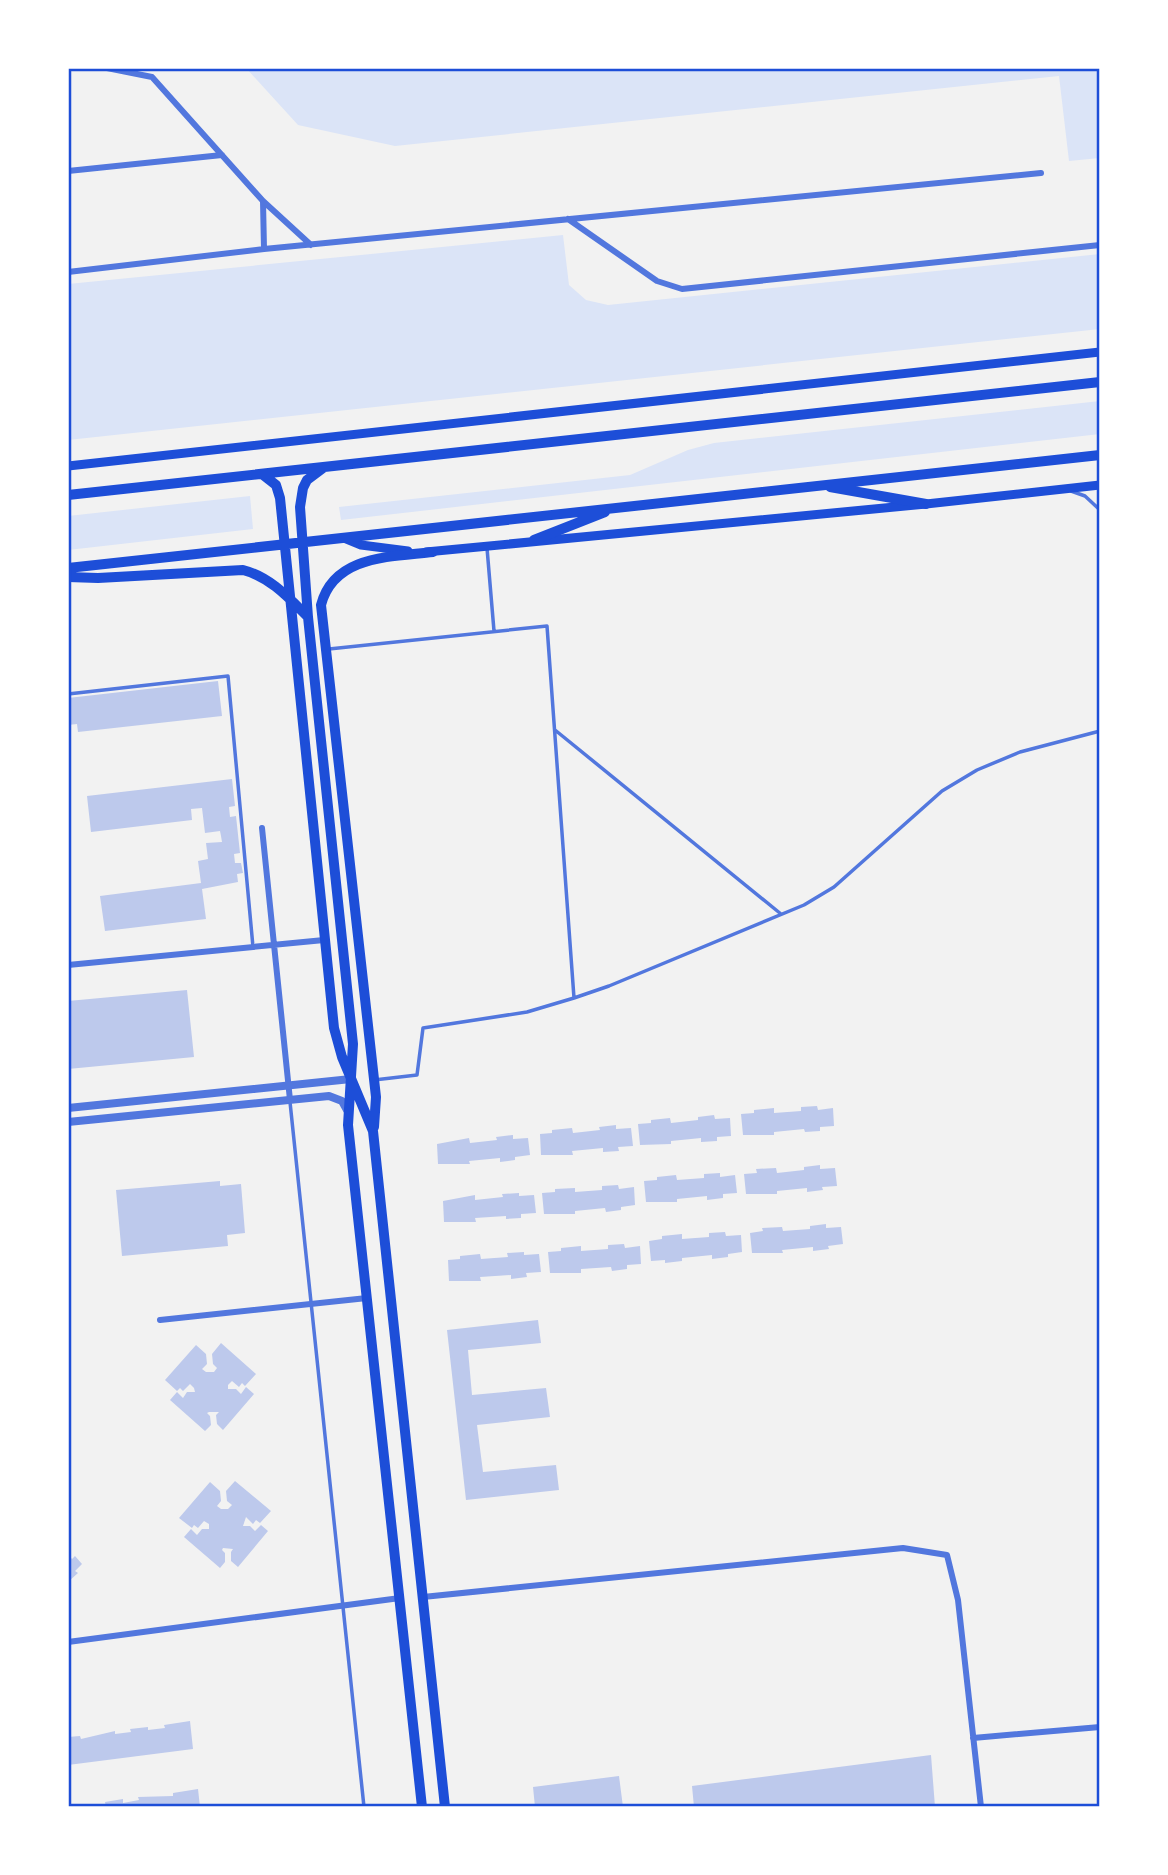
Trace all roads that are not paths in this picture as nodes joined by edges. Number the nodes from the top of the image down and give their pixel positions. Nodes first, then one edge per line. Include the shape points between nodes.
1 (107, 68) edge
2 (222, 155) junction
3 (68, 171) edge
4 (1041, 173) dead end
5 (263, 201) junction
6 (568, 219) junction
7 (311, 245) junction
8 (1100, 245) edge
9 (264, 250) junction
10 (68, 272) edge
11 (1100, 352) edge
12 (1100, 382) edge
13 (1100, 455) edge
14 (68, 466) edge
15 (323, 468) junction
16 (262, 474) junction
17 (819, 485) junction
18 (1100, 485) edge
19 (1058, 489) junction
20 (68, 495) edge
21 (926, 504) junction
22 (617, 507) junction
23 (1100, 510) edge
24 (342, 537) junction
25 (534, 540) junction
26 (303, 541) junction
27 (284, 544) junction
28 (487, 546) junction
29 (433, 552) junction
30 (68, 568) edge
31 (68, 577) edge
32 (288, 597) junction
33 (307, 617) junction
34 (494, 632) junction
35 (326, 649) junction
36 (68, 694) edge
37 (555, 730) junction
38 (1100, 731) edge
39 (262, 828) dead end
40 (782, 914) junction
41 (324, 940) junction
42 (274, 945) junction
43 (253, 947) junction
44 (68, 965) edge
45 (574, 999) junction
46 (351, 1079) junction
47 (374, 1080) junction
48 (289, 1085) junction
49 (325, 1097) junction
50 (290, 1100) junction
51 (68, 1108) edge
52 (348, 1112) junction
53 (68, 1122) edge
54 (373, 1131) junction
55 (367, 1298) junction
56 (312, 1303) junction
57 (160, 1320) dead end
58 (423, 1597) junction
59 (400, 1598) junction
60 (344, 1605) junction
61 (68, 1642) edge
62 (1100, 1727) edge
63 (973, 1738) junction
64 (365, 1807) edge
65 (422, 1807) edge
66 (445, 1807) edge
67 (981, 1807) edge

1 - 2 street via 152,76
2 - 3 street
2 - 5 street
4 - 6 street
5 - 7 street
5 - 9 street
6 - 7 street
6 - 8 street via 657,281 682,289
7 - 9 street
9 - 10 street
11 - 14 main road
12 - 15 main road
13 - 17 main road
15 - 16 main road
15 - 26 main road via 303,488
16 - 20 main road
16 - 27 main road via 278,490
17 - 21 main road
17 - 22 main road
18 - 19 main road
19 - 21 main road
19 - 23 lane via 1085,496
21 - 25 main road
22 - 24 main road
22 - 25 main road
24 - 26 main road
24 - 29 main road via 391,550
25 - 28 main road
26 - 27 main road
26 - 33 main road
27 - 30 main road
27 - 32 main road
28 - 29 main road
28 - 34 lane
29 - 35 main road via 360,563 339,573 321,605
31 - 32 main road via 243,570 256,573
32 - 33 main road
32 - 41 main road
33 - 46 main road via 353,1035
34 - 35 lane
34 - 37 lane via 547,626
35 - 47 main road
36 - 43 lane via 228,676
37 - 40 lane
37 - 45 lane
38 - 40 lane via 1020,752 977,770 942,792 834,887
39 - 42 street
40 - 45 lane
41 - 42 street
41 - 46 main road via 334,1028
42 - 43 street
42 - 48 street
43 - 44 street
45 - 47 lane via 527,1012 423,1028 417,1075
46 - 48 street
46 - 49 street via 340,1091
46 - 52 main road
46 - 54 main road
47 - 54 main road via 377,1111
48 - 50 street
48 - 51 street
49 - 50 street
49 - 52 street via 340,1099
50 - 53 street
50 - 56 lane
52 - 55 main road
54 - 58 main road
55 - 56 street
55 - 59 main road
56 - 57 street
56 - 60 lane
58 - 63 street via 903,1548 947,1555 958,1600
58 - 66 main road
59 - 60 street
59 - 65 main road
60 - 61 street
60 - 64 lane
62 - 63 street
63 - 67 street

